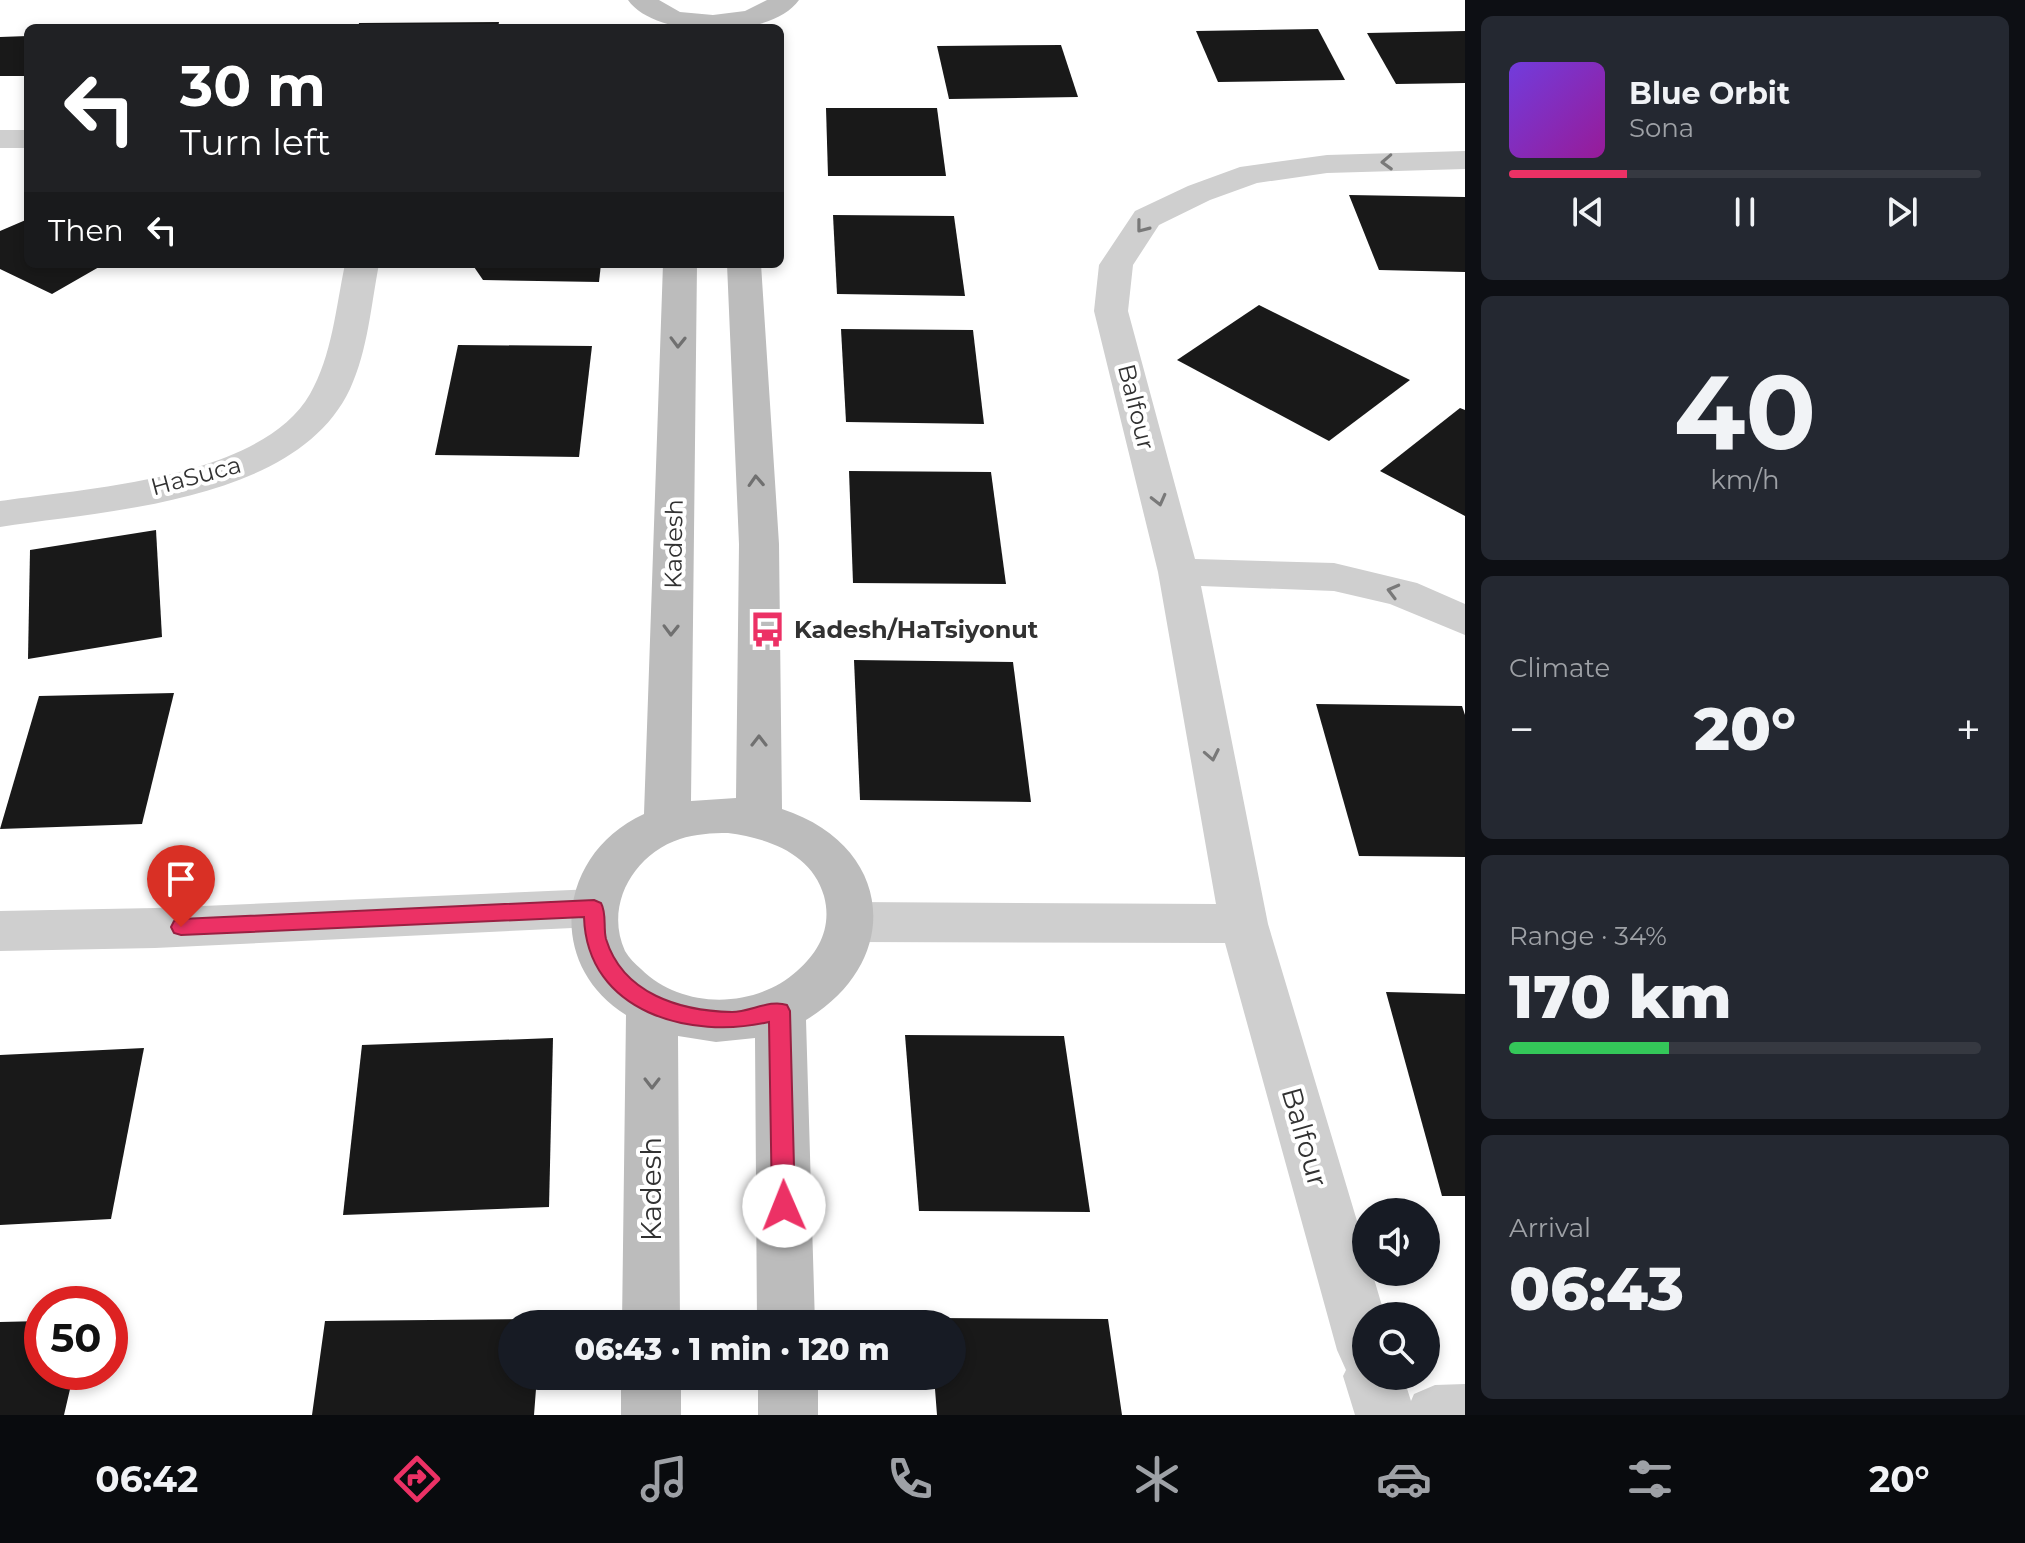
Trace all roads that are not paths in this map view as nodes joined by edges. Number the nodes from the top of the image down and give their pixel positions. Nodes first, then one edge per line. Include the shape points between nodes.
1 (642, 0) edge
2 (785, 0) edge
3 (679, 24) edge
4 (722, 24) edge
5 (739, 24) edge
6 (0, 139) edge
7 (24, 139) edge
8 (1465, 160) edge
9 (361, 268) edge
10 (680, 268) edge
11 (744, 268) edge
12 (0, 514) edge
13 (1178, 572) junction
14 (1465, 621) edge
15 (759, 819) junction
16 (667, 824) junction
17 (594, 908) junction
18 (852, 922) junction
19 (1244, 924) junction
20 (0, 931) edge
21 (652, 1005) junction
22 (780, 1011) junction
23 (1352, 1302) edge
24 (651, 1310) edge
25 (786, 1310) edge
26 (651, 1390) edge
27 (788, 1390) edge
28 (1377, 1390) edge
29 (1465, 1414) edge
30 (651, 1415) edge
31 (788, 1415) edge
32 (1385, 1415) edge
33 (1435, 1415) edge

1 - 3 main road
2 - 5 main road
3 - 4 main road
6 - 7 street
8 -> 13 street, Balfour via 1327,164 1251,174 1147,218 1116,265 1111,311
9 - 12 street, HaSuca via 342,357 324,403 269,453 224,473 173,486
10 -> 16 main road, Kadesh
15 -> 11 main road via 759,544
14 -> 13 street via 1402,593 1334,577
13 -> 19 street, Balfour
15 - 16 main road via 697,816
15 - 18 main road via 797,833 827,857 846,887
16 - 17 main road via 639,838 617,858 601,881
17 - 20 street
17 - 21 main road via 595,936 605,963 624,986
18 - 19 street
18 - 22 main road via 841,957 817,988
19 - 23 street, Balfour
21 - 22 main road via 693,1019 737,1021
21 -> 24 main road, Kadesh
22 - 25 main road
26 - 30 main road
27 - 31 main road
28 - 32 street
29 - 33 street

